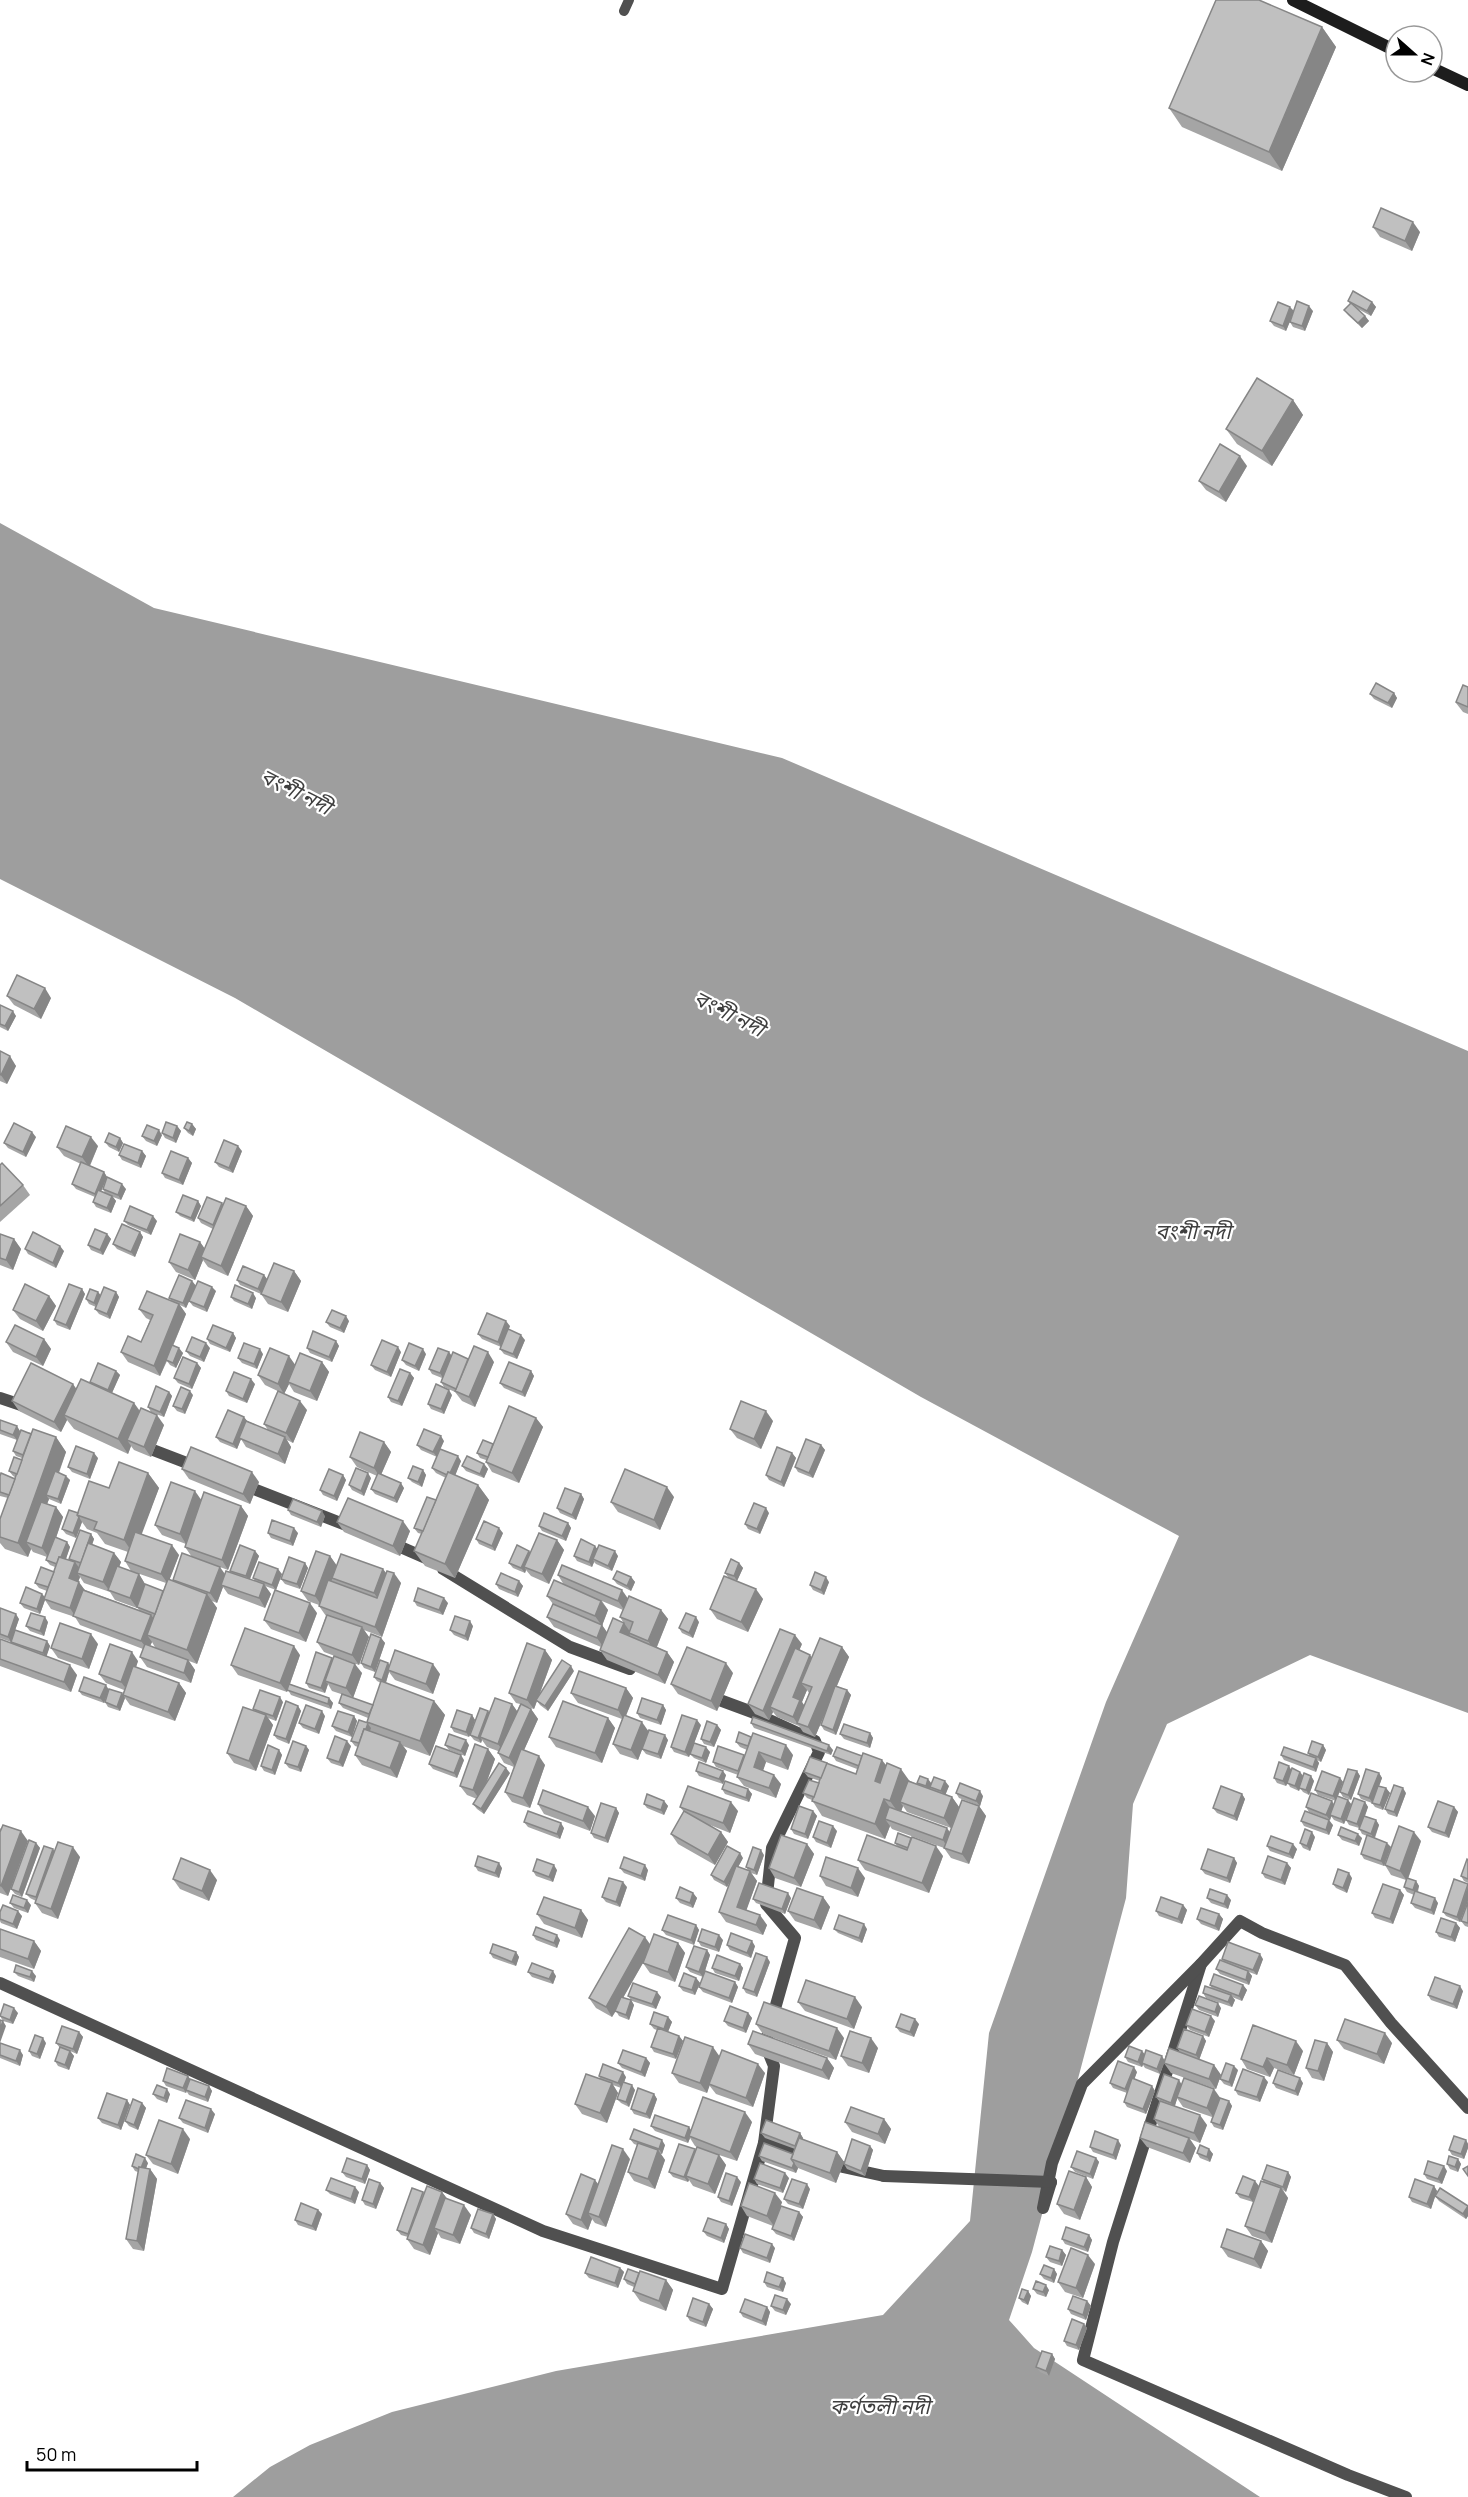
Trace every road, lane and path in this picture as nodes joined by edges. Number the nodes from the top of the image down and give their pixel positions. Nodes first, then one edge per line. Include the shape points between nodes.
1 (629, 0) edge
2 (1293, 0) edge
3 (624, 11) dead end
4 (1384, 45) edge
5 (1444, 74) edge
6 (1468, 85) edge
7 (0, 1398) edge
8 (44, 1412) edge
9 (130, 1442) edge
10 (359, 1530) edge
11 (380, 1539) edge
12 (645, 1674) edge
13 (698, 1693) edge
14 (1201, 1964) junction
15 (0, 1983) edge
16 (1468, 2108) edge
17 (764, 2143) junction
18 (1406, 2497) edge

1 - 3 lane
2 - 4 street
5 - 6 street
7 - 8 street
9 - 10 street
11 - 12 street via 421,1555 570,1647
13 - 17 street via 815,1741 819,1752 772,1848 766,1904 795,1938 765,2044 774,2066
14 - 16 street via 1240,1921 1345,1965
14 - 17 street, bridge via 1082,2084 1052,2163 1043,2208 1051,2182 884,2176 847,2169
14 - 18 street via 1113,2242 1083,2360
15 - 17 street via 543,2231 722,2289

